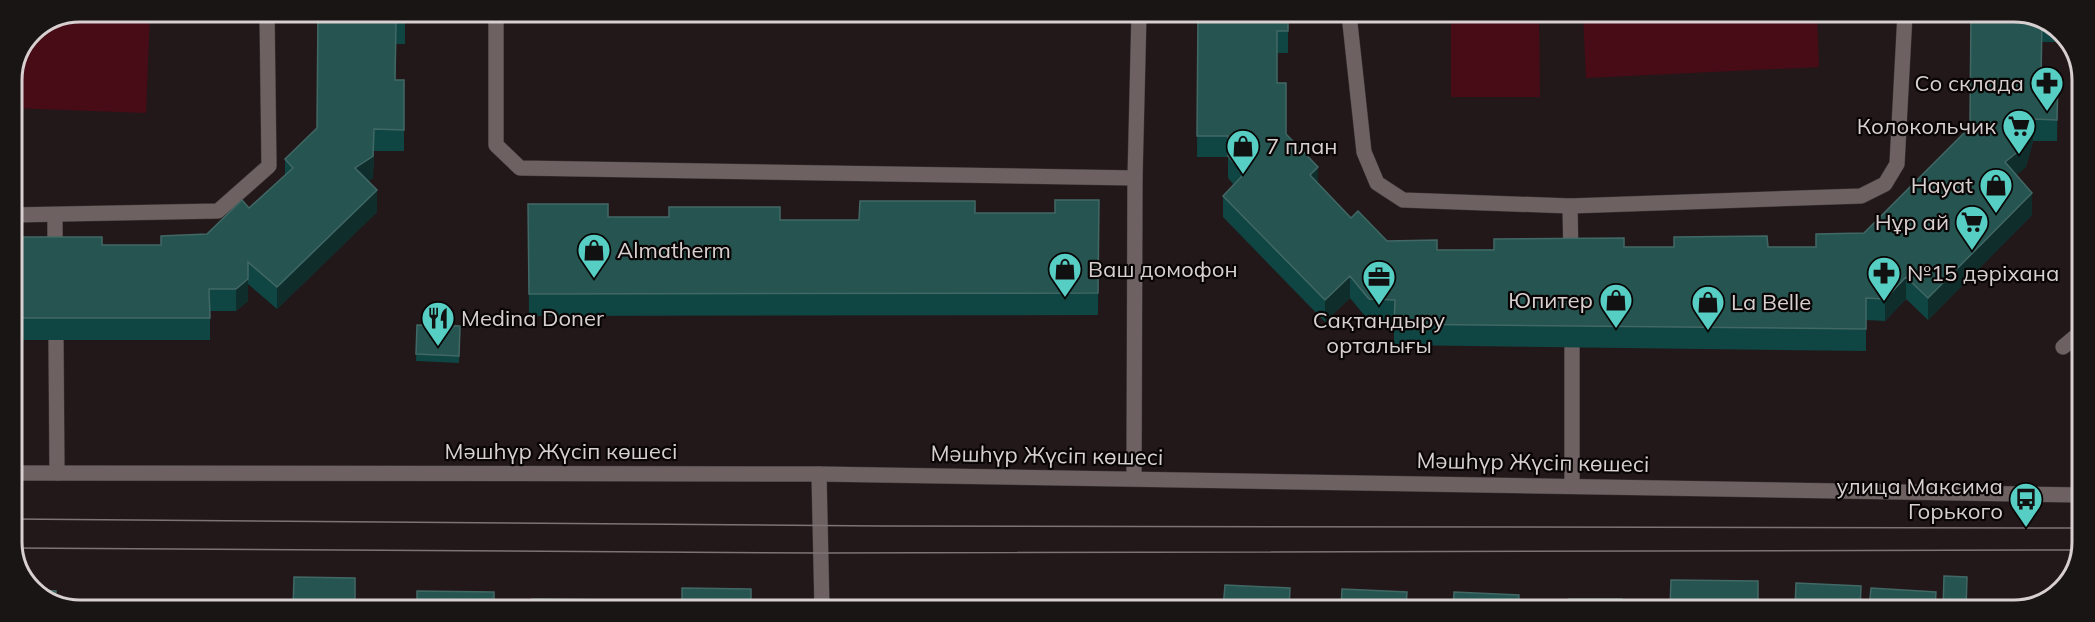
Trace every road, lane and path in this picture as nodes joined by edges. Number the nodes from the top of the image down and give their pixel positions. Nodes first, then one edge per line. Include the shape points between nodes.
1 (267, 22) edge
2 (496, 22) edge
3 (1139, 22) edge
4 (1350, 22) edge
5 (1905, 22) edge
6 (1135, 178) junction
7 (1570, 206) junction
8 (22, 215) edge
9 (55, 215) junction
10 (55, 259) edge
11 (1572, 261) edge
12 (2072, 339) edge
13 (56, 341) edge
14 (2063, 347) dead end
15 (1572, 348) edge
16 (23, 473) edge
17 (57, 473) junction
18 (819, 474) junction
19 (1134, 478) junction
20 (1572, 486) junction
21 (2072, 495) edge
22 (822, 600) edge

1 - 9 street via 269,166 218,212
2 - 6 street via 495,145 520,168
3 - 6 street
4 - 7 street via 1364,152 1377,183 1403,200
5 - 7 street via 1897,164 1885,184 1861,196
6 - 19 street
7 - 11 street
8 - 9 street
9 - 10 street
12 - 14 street
13 - 17 street
15 - 20 street
16 - 17 street, Мәшһүр Жүсіп көшесі
17 - 18 street, Мәшһүр Жүсіп көшесі
18 - 19 street, Мәшһүр Жүсіп көшесі
18 - 22 street
19 - 20 street, Мәшһүр Жүсіп көшесі
20 - 21 street, Мәшһүр Жүсіп көшесі

